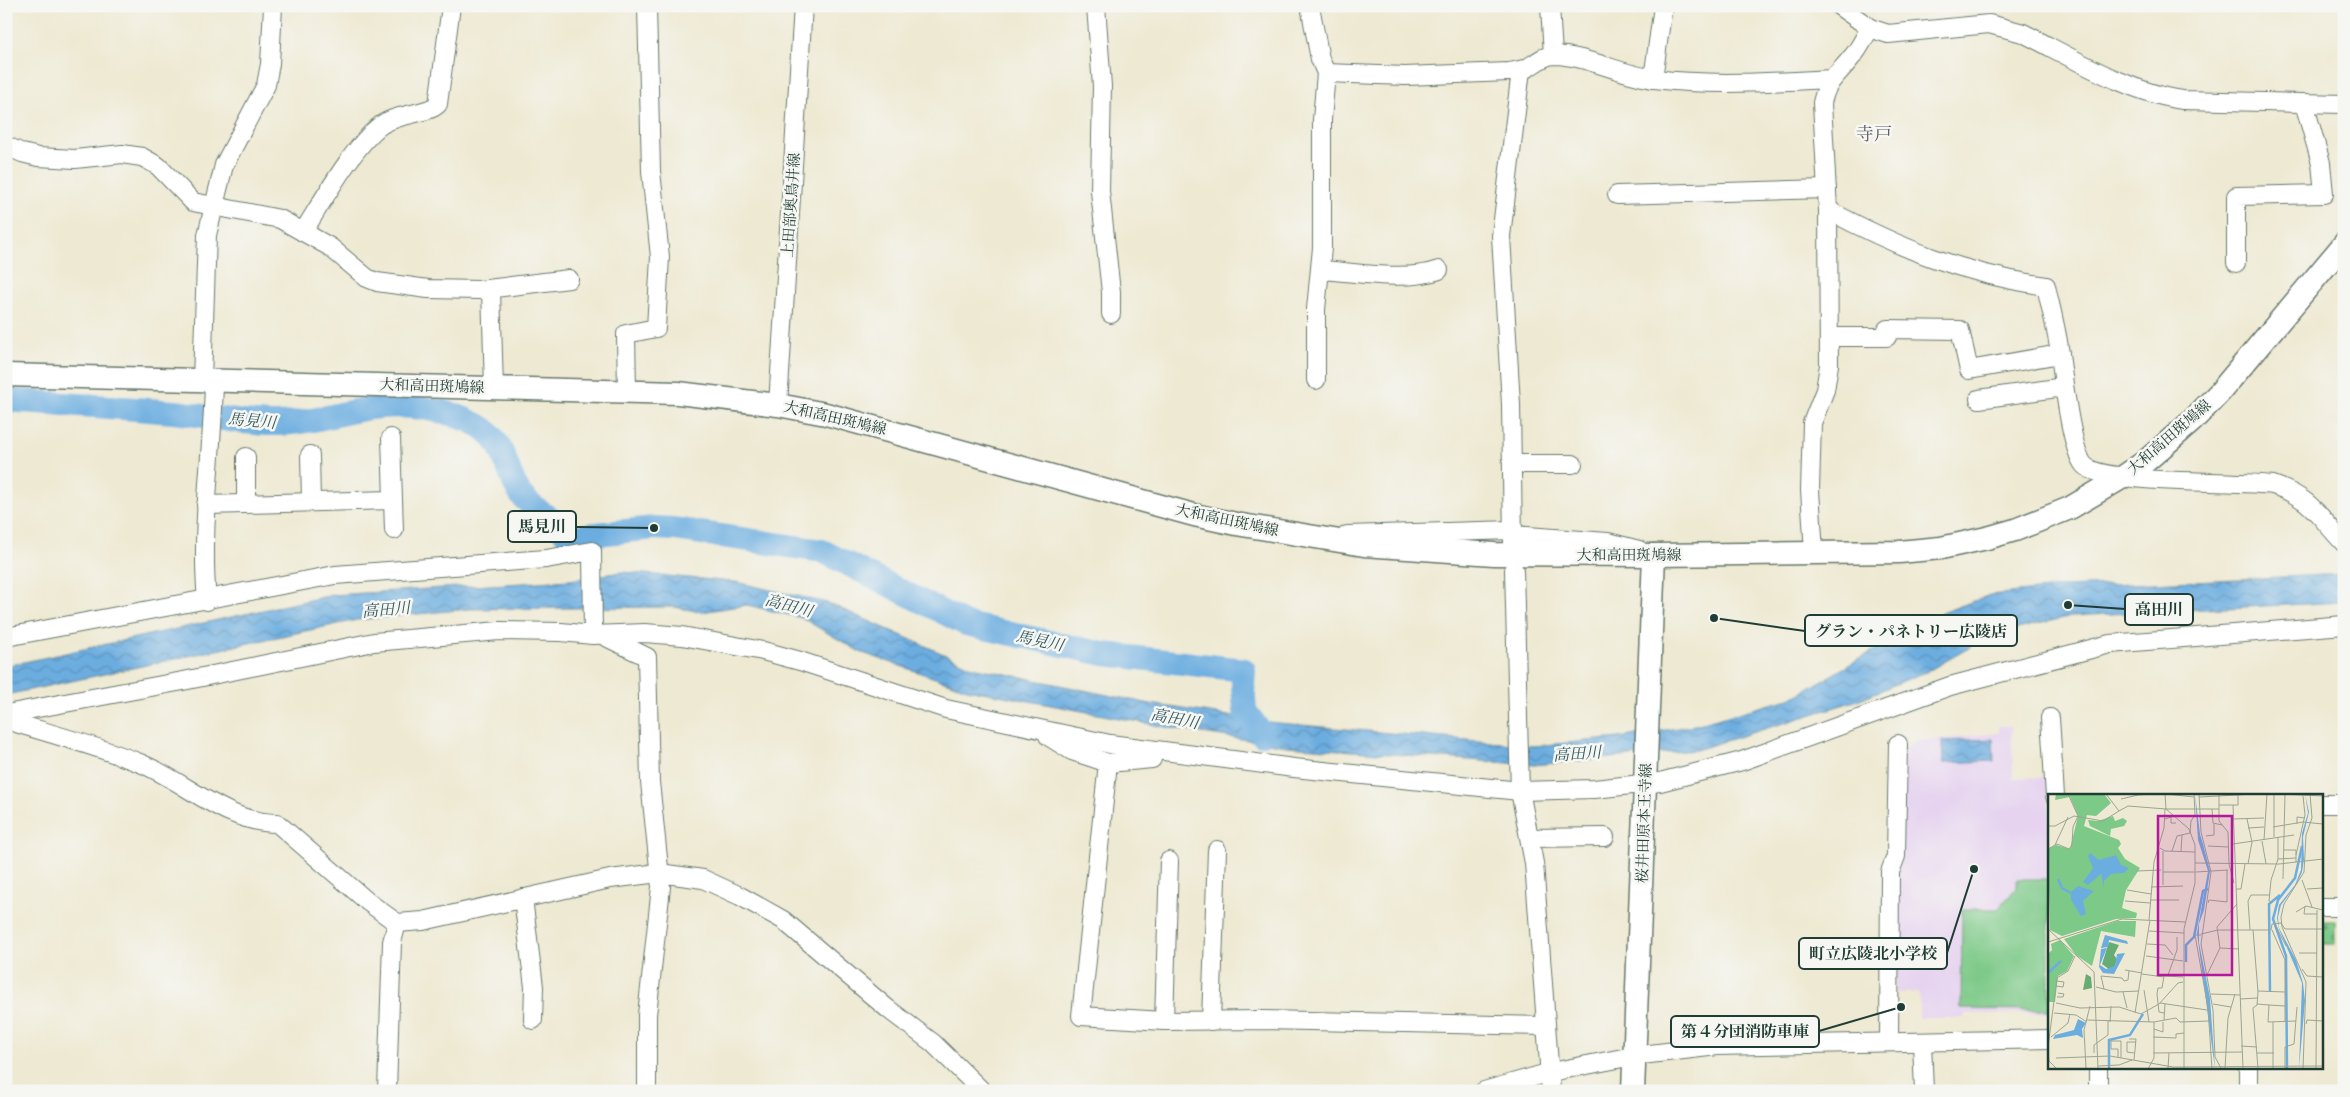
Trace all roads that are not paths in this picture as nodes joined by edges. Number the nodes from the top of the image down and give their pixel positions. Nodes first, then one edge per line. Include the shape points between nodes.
1 (273, 6) edge
2 (451, 6) edge
3 (647, 6) edge
4 (803, 6) edge
5 (1096, 6) edge
6 (1310, 6) edge
7 (1550, 6) edge
8 (1663, 6) edge
9 (1839, 6) edge
10 (1870, 28) junction
11 (1553, 55) junction
12 (1521, 70) junction
13 (1326, 72) junction
14 (1654, 79) junction
15 (1830, 79) junction
16 (2304, 103) junction
17 (2344, 104) edge
18 (7, 144) edge
19 (1827, 189) junction
20 (1617, 195) dead end
21 (214, 206) junction
22 (1828, 210) junction
23 (303, 232) junction
24 (2344, 244) edge
25 (2236, 263) dead end
26 (1320, 270) junction
27 (1439, 270) dead end
28 (569, 279) dead end
29 (491, 289) junction
30 (1111, 314) dead end
31 (1829, 337) junction
32 (2060, 354) junction
33 (6, 375) edge
34 (208, 380) junction
35 (1316, 380) dead end
36 (2064, 387) junction
37 (494, 388) junction
38 (627, 391) junction
39 (1979, 398) dead end
40 (778, 405) junction
41 (391, 438) dead end
42 (310, 455) dead end
43 (246, 457) dead end
44 (1513, 464) junction
45 (1573, 464) dead end
46 (2123, 478) junction
47 (393, 500) junction
48 (310, 502) junction
49 (246, 504) junction
50 (206, 505) junction
51 (394, 530) dead end
52 (1513, 536) junction
53 (1311, 537) junction
54 (2344, 543) edge
55 (1814, 553) junction
56 (1654, 555) junction
57 (1514, 570) dead end
58 (206, 601) junction
59 (2344, 626) edge
60 (596, 632) junction
61 (6, 637) edge
62 (6, 714) edge
63 (2050, 718) dead end
64 (6, 720) edge
65 (1040, 730) junction
66 (1898, 744) dead end
67 (1167, 753) junction
68 (1108, 763) junction
69 (1645, 785) junction
70 (1520, 791) junction
71 (2055, 794) edge
72 (2322, 804) edge
73 (2344, 804) edge
74 (1605, 837) dead end
75 (1530, 838) junction
76 (1217, 850) dead end
77 (1169, 861) dead end
78 (659, 873) junction
79 (523, 898) junction
80 (2322, 907) edge
81 (2344, 907) edge
82 (398, 923) junction
83 (533, 1020) dead end
84 (1164, 1021) junction
85 (1211, 1022) junction
86 (1546, 1026) junction
87 (2048, 1039) edge
88 (1889, 1042) junction
89 (1922, 1042) junction
90 (1634, 1056) junction
91 (2098, 1070) edge
92 (2248, 1070) edge
93 (1550, 1072) junction
94 (387, 1091) edge
95 (647, 1091) edge
96 (982, 1091) edge
97 (1484, 1091) edge
98 (1551, 1091) edge
99 (1633, 1091) edge
100 (1924, 1091) edge
101 (2098, 1091) edge
102 (2248, 1091) edge

1 - 21 street via 266,85 224,164
2 - 23 street via 438,104 430,110 400,116 379,127 359,148
3 - 38 street via 650,153 660,275 656,328 626,334
4 - 40 street, 上田部奥鳥井線
5 - 30 street via 1102,93 1100,192
6 - 13 street via 1320,59
7 - 11 street
8 - 14 street
9 - 10 street
10 - 15 street via 1853,56
10 - 16 street via 1888,34 1975,25 2004,27 2141,91 2163,98
11 - 12 street
11 - 14 street
12 - 13 street via 1405,76
12 - 44 street via 1501,236
13 - 26 street via 1322,120
14 - 15 street via 1779,82
15 - 19 street via 1822,103
16 - 17 street
16 - 25 street via 2321,163 2324,194 2236,196
18 - 21 street via 38,157 142,156 158,166 193,202
19 - 20 street
19 - 22 street
21 - 23 street via 280,219
21 - 34 street via 205,251
22 - 31 street
22 - 32 street via 1902,247 1991,277 2046,286
23 - 29 street via 330,247 376,282 428,289
24 - 46 main road, 大和高田斑鳩線 via 2220,392 2186,427
26 - 27 street via 1404,275
26 - 35 street via 1316,308
28 - 29 street
29 - 37 street
31 - 32 street via 1887,337 1887,329 1960,330 1969,370
31 - 55 street via 1828,377 1812,423 1810,490
32 - 36 street
33 - 34 main road, 大和高田斑鳩線
34 - 37 main road, 大和高田斑鳩線
34 - 50 street via 214,407
36 - 39 street
36 - 46 street via 2084,465 2100,474
37 - 38 main road, 大和高田斑鳩線
38 - 40 main road, 大和高田斑鳩線 via 678,393
40 - 53 main road, 大和高田斑鳩線 via 870,424 1194,515
41 - 47 street
42 - 48 street
43 - 49 street
44 - 45 street
44 - 52 street
46 - 54 street via 2273,485 2316,509
46 - 55 main road, 大和高田斑鳩線 via 2055,514 1988,538 1918,550
47 - 48 street
47 - 51 street
48 - 49 street
49 - 50 street
50 - 58 street via 203,554
52 - 53 street
52 - 56 street via 1608,542
53 - 56 main road, 大和高田斑鳩線 via 1446,552
55 - 56 main road, 大和高田斑鳩線
56 - 69 main road, 桜井田原本王寺線
57 - 70 street
58 - 60 street via 327,576 546,559 592,551
58 - 61 street
59 - 69 street via 2134,640 2085,649 1942,689 1750,759
60 - 62 street via 500,631 374,642
60 - 65 street via 682,636 763,651 929,704
60 - 78 street via 648,657 650,782
63 - 71 street
64 - 82 street via 140,763 164,774 207,802 259,823 278,823 368,902
65 - 67 street
65 - 68 street via 1072,751
66 - 88 street via 1896,856 1890,872
67 - 68 street via 1150,759
67 - 70 street
68 - 84 street via 1081,1016
69 - 70 street
69 - 90 main road, 桜井田原本王寺線
70 - 75 street
72 - 73 street
74 - 75 street
75 - 86 street
76 - 85 street
77 - 84 street
78 - 79 street
78 - 95 street via 661,887 647,1015
78 - 96 street via 702,879 783,920 933,1043
79 - 82 street via 423,921
79 - 83 street via 534,987
80 - 81 street
82 - 94 street via 392,942
84 - 85 street
85 - 86 street via 1261,1020
86 - 93 street
87 - 89 street
88 - 89 street
88 - 90 street via 1736,1044
89 - 100 street
90 - 93 street
90 - 99 main road, 桜井田原本王寺線
91 - 101 street
92 - 102 street
93 - 97 street
93 - 98 street

